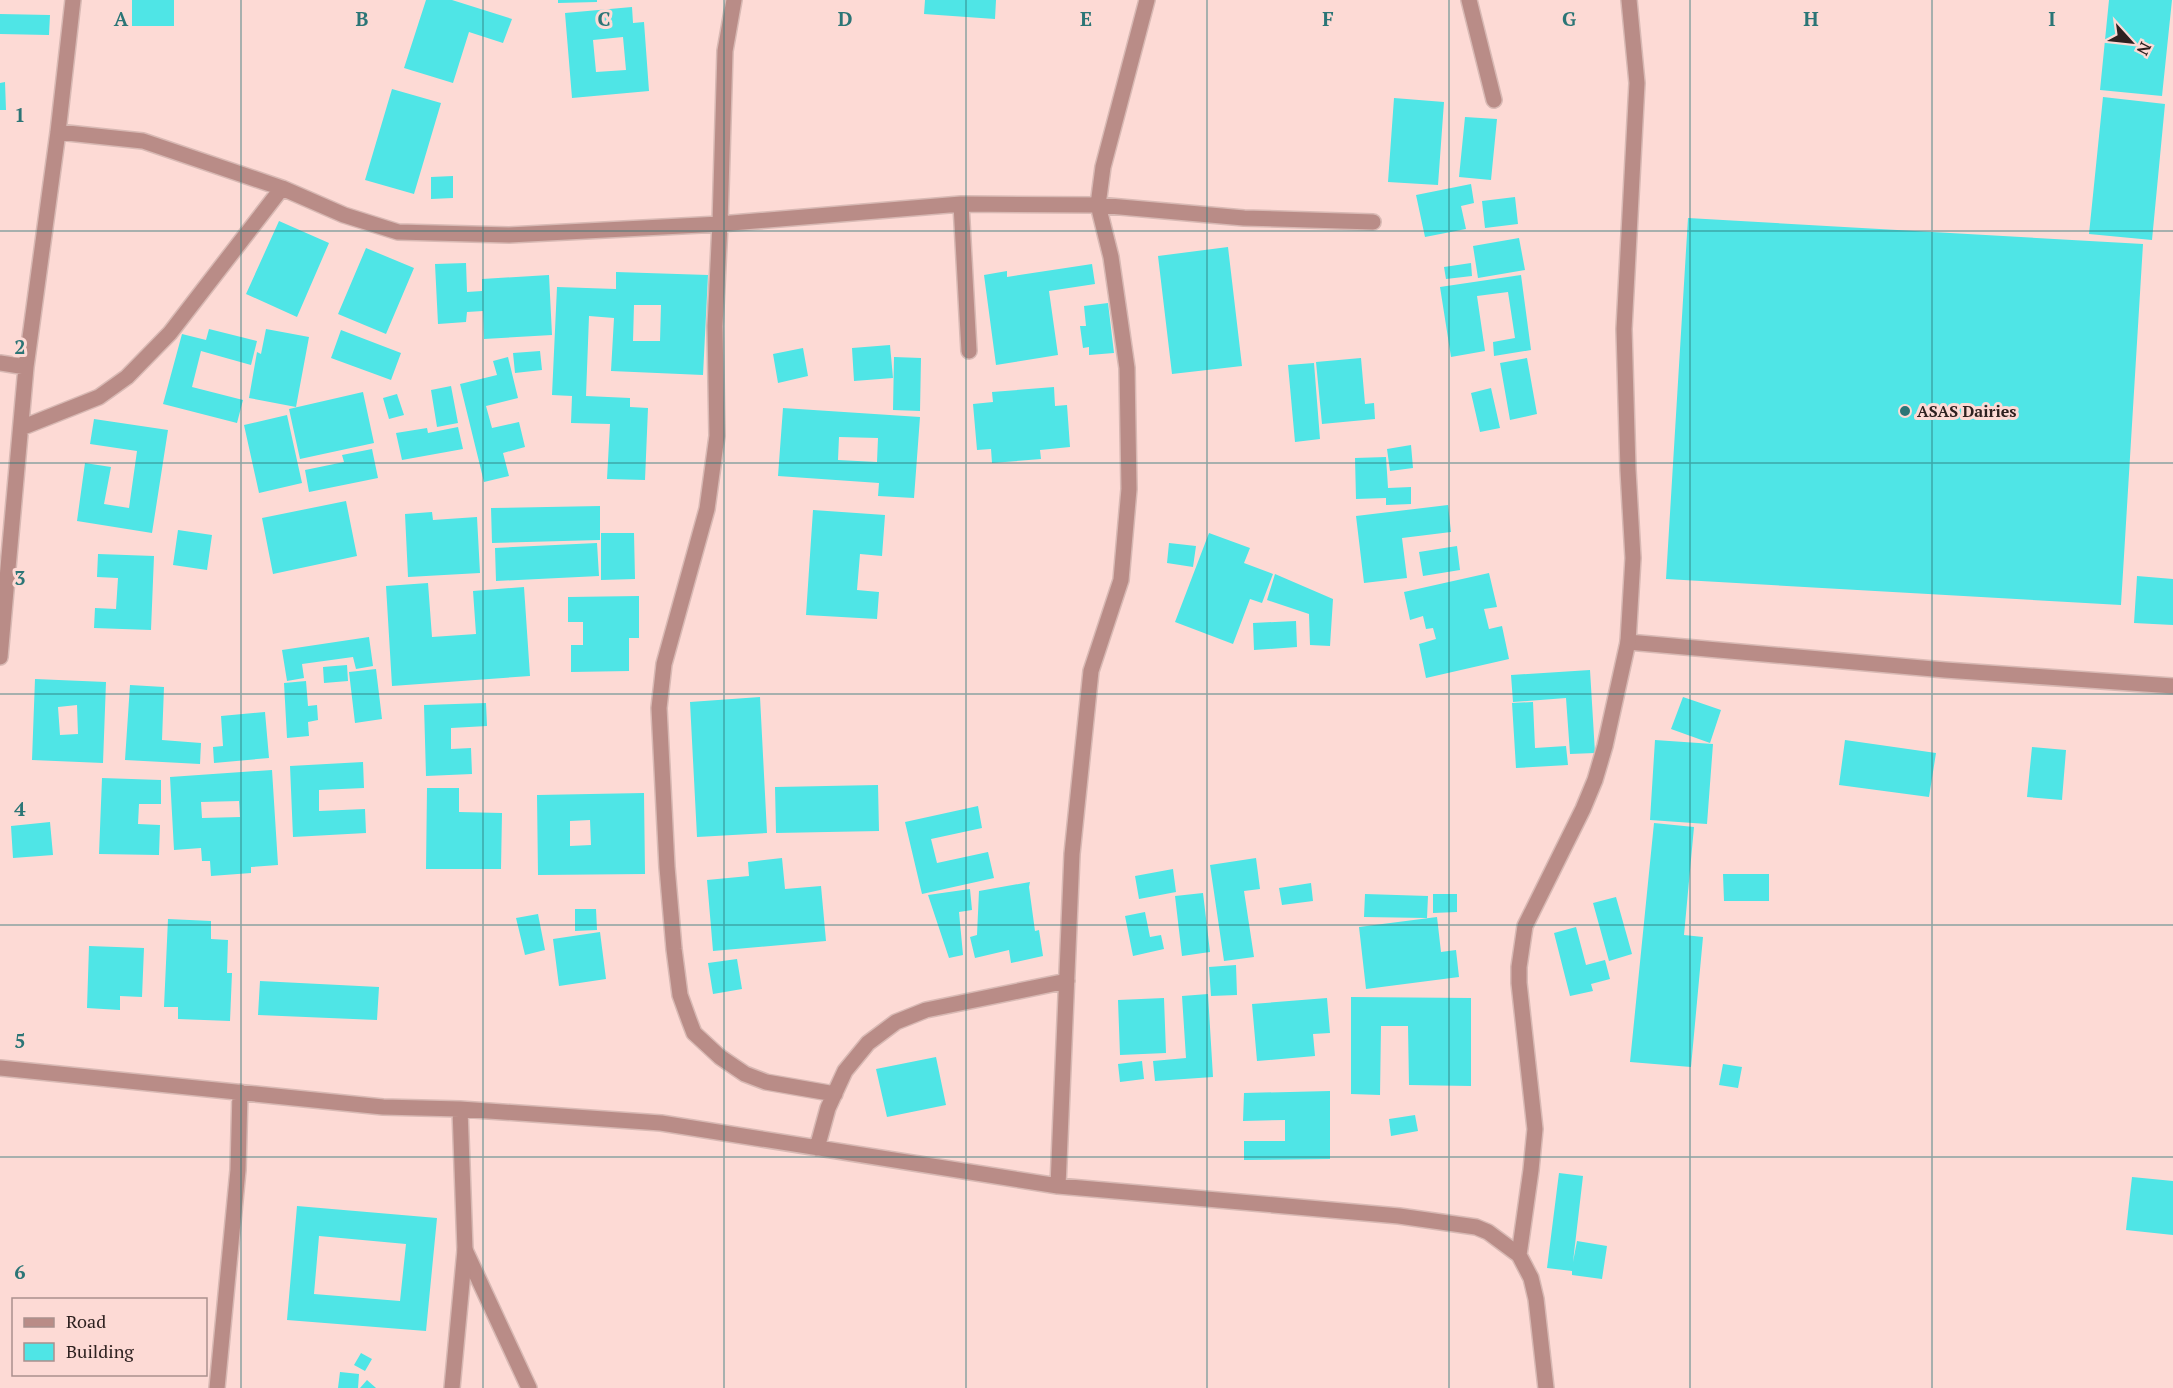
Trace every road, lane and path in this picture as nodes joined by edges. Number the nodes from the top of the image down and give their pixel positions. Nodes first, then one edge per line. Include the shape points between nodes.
1 (73, 0) edge
2 (734, 0) edge
3 (1147, 0) edge
4 (1469, 0) edge
5 (1629, 0) edge
6 (1494, 100) dead end
7 (58, 132) junction
8 (282, 188) junction
9 (962, 204) junction
10 (1098, 205) junction
11 (1373, 222) dead end
12 (720, 224) junction
13 (969, 351) dead end
14 (0, 363) edge
15 (26, 367) junction
16 (21, 428) junction
17 (1628, 642) junction
18 (0, 657) edge
19 (2173, 686) edge
20 (1067, 981) junction
21 (0, 1068) edge
22 (240, 1092) junction
23 (835, 1094) junction
24 (460, 1109) junction
25 (817, 1148) junction
26 (1058, 1186) junction
27 (465, 1250) junction
28 (1519, 1255) junction
29 (217, 1388) edge
30 (452, 1388) edge
31 (529, 1388) edge
32 (1546, 1388) edge

1 - 7 street
2 - 12 street via 725,51
3 - 10 street via 1103,167
4 - 6 street
5 - 17 street via 1637,83 1624,329 1633,558
7 - 8 street via 144,141
7 - 15 street
8 - 12 street via 344,215 398,232 509,235
8 - 16 street via 170,333 127,377 99,397
9 - 10 street
9 - 12 street
9 - 13 street
10 - 11 street via 1244,218
10 - 20 street via 1111,257 1127,368 1130,489 1121,580 1091,671 1072,854
12 - 23 street via 715,326 717,436 712,482 664,664 659,708 667,867 680,995 694,1033 745,1074 766,1082
14 - 15 street
15 - 16 street
16 - 18 street
17 - 19 street
17 - 28 street via 1595,780 1525,926 1519,983 1535,1129
20 - 23 street via 926,1010 896,1022 868,1043 845,1071
20 - 26 street
21 - 22 street
22 - 24 street via 382,1107
22 - 29 street via 238,1170
23 - 25 street
24 - 25 street via 662,1123
24 - 27 street
25 - 26 street
26 - 28 street via 1399,1216 1476,1227
27 - 30 street
27 - 31 street
28 - 32 street via 1536,1299

